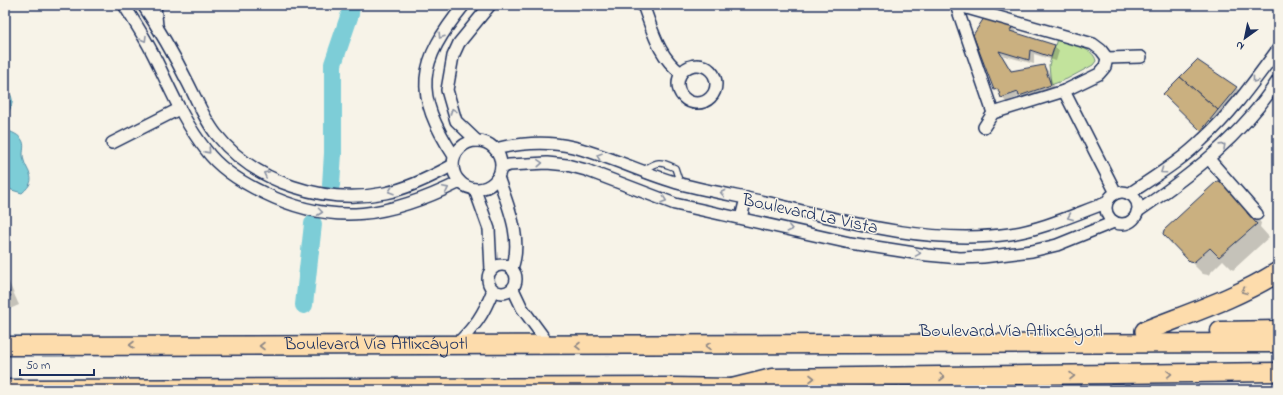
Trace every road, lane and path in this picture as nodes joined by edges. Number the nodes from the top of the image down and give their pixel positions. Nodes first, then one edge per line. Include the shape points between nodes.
1 (124, 5) edge
2 (143, 5) edge
3 (155, 5) edge
4 (464, 5) edge
5 (490, 5) edge
6 (643, 5) edge
7 (956, 5) edge
8 (157, 26) junction
9 (1278, 49) edge
10 (1141, 57) dead end
11 (1107, 58) junction
12 (179, 66) junction
13 (682, 73) dead end
14 (162, 75) junction
15 (1276, 86) edge
16 (1064, 92) junction
17 (179, 109) junction
18 (993, 113) junction
19 (984, 126) dead end
20 (477, 141) junction
21 (112, 143) dead end
22 (495, 148) junction
23 (1210, 159) junction
24 (453, 161) junction
25 (500, 172) junction
26 (460, 182) junction
27 (475, 190) junction
28 (1116, 193) junction
29 (1129, 194) junction
30 (746, 198) junction
31 (1106, 203) junction
32 (1137, 212) junction
33 (1257, 214) dead end
34 (741, 218) junction
35 (1114, 222) junction
36 (512, 268) junction
37 (491, 270) junction
38 (1278, 272) edge
39 (513, 289) junction
40 (493, 290) junction
41 (1278, 330) edge
42 (1145, 331) junction
43 (1278, 343) edge
44 (5, 346) edge
45 (455, 346) junction
46 (550, 346) junction
47 (747, 346) junction
48 (1278, 372) edge
49 (44, 389) edge
50 (86, 389) edge
51 (126, 389) edge
52 (159, 389) edge
53 (210, 389) edge
54 (314, 389) edge
55 (371, 389) edge
56 (428, 389) edge
57 (455, 389) edge
58 (524, 389) edge
59 (578, 389) edge
60 (672, 389) edge
61 (726, 389) edge
62 (5, 390) edge

1 -> 14 street via 152,52
2 - 8 street
3 - 8 street
4 -> 24 street via 434,46 426,76 428,107
20 -> 5 street via 456,121 447,90 453,56 459,43
6 - 13 street via 669,64
7 - 11 street via 1093,44 1102,50
7 - 18 street
8 - 12 street
9 -> 29 street via 1234,106 1203,140 1166,170
10 - 11 street
11 - 16 street via 1105,67 1099,74
12 - 14 street
24 -> 12 street via 436,174 387,193 351,198 310,192 283,183 257,170 235,154 216,134
14 - 17 street
23 -> 15 street
16 - 18 street
16 - 28 street
17 - 21 street
17 -> 26 street via 206,151 224,168 250,186 286,204 310,211 361,215 387,210 430,197
18 - 19 street
20 - 22 street
20 - 24 street via 464,145
22 - 25 street via 500,157
30 -> 22 street, Boulevard La Vista via 680,184 574,147 536,143
23 - 32 street
23 - 33 street
24 - 26 street via 454,175
25 - 27 street via 492,184 484,189
25 -> 34 street, Boulevard La Vista via 509,165 567,165 675,204
25 - 36 street via 514,226 516,258
26 - 27 street
27 - 37 street via 488,229
28 - 29 street
28 - 31 street via 1110,196
29 - 32 street via 1134,198
31 -> 30 street, Boulevard La Vista via 1038,228 1011,234 960,235 884,229
30 - 34 street
31 - 35 street via 1108,217
32 - 35 street via 1134,219 1128,223
34 -> 35 street, Boulevard La Vista via 850,243 960,258 1032,251 1057,245
36 - 37 street via 501,265
36 - 39 street via 516,278
37 - 40 street via 487,280
38 -> 42 highway via 1247,290
39 - 40 street via 503,294
39 - 46 street via 522,308
40 - 45 street via 474,328
41 - 42 main road, Boulevard Vía Atlixcáyotl
42 - 47 main road, Boulevard Vía Atlixcáyotl via 788,334
43 - 47 main road, Boulevard Vía Atlixcáyotl
45 -> 44 main road, Boulevard Vía Atlixcáyotl
45 - 46 main road, Boulevard Vía Atlixcáyotl
47 -> 46 main road, Boulevard Vía Atlixcáyotl
61 -> 48 main road via 772,378
49 - 50 main road
49 - 62 main road
50 - 51 main road
51 - 52 main road
52 - 53 main road
53 - 54 main road
54 - 55 main road
55 - 56 main road
56 - 57 main road
57 - 58 main road
58 - 59 main road
59 - 60 main road
60 - 61 main road

